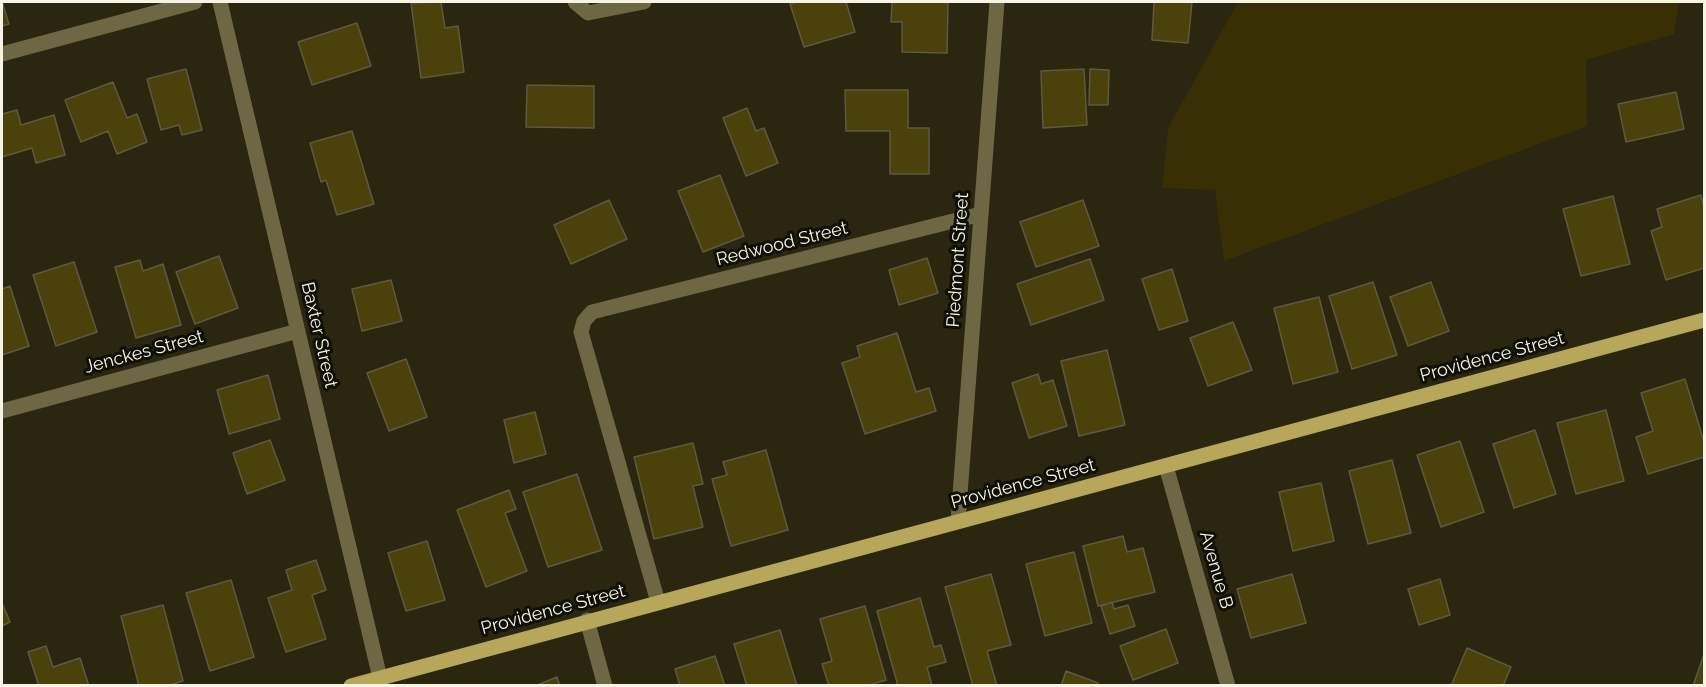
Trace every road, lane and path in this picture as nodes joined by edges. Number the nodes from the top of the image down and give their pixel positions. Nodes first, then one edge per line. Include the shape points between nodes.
1 (195, 2) edge
2 (220, 2) edge
3 (575, 2) edge
4 (644, 2) edge
5 (997, 2) edge
6 (2, 54) edge
7 (981, 214) junction
8 (1704, 320) edge
9 (298, 331) junction
10 (2, 411) edge
11 (1166, 466) junction
12 (958, 521) junction
13 (658, 602) junction
14 (587, 620) junction
15 (380, 678) junction
16 (351, 686) edge
17 (605, 686) edge
18 (1228, 686) edge

1 - 6 street
2 - 9 street, Baxter Street
3 - 4 street via 588,13
5 - 7 street, Piedmont Street
7 - 12 street, Piedmont Street
7 - 13 street, Redwood Street via 592,312 584,321 581,332
8 - 11 main road, Providence Street
9 - 10 street, Jenckes Street
9 - 15 street, Baxter Street
11 - 12 main road, Providence Street
11 - 18 street, Avenue B
12 - 13 main road, Providence Street
13 - 14 main road, Providence Street
14 - 15 main road, Providence Street
14 - 17 street
15 - 16 main road, Providence Street

